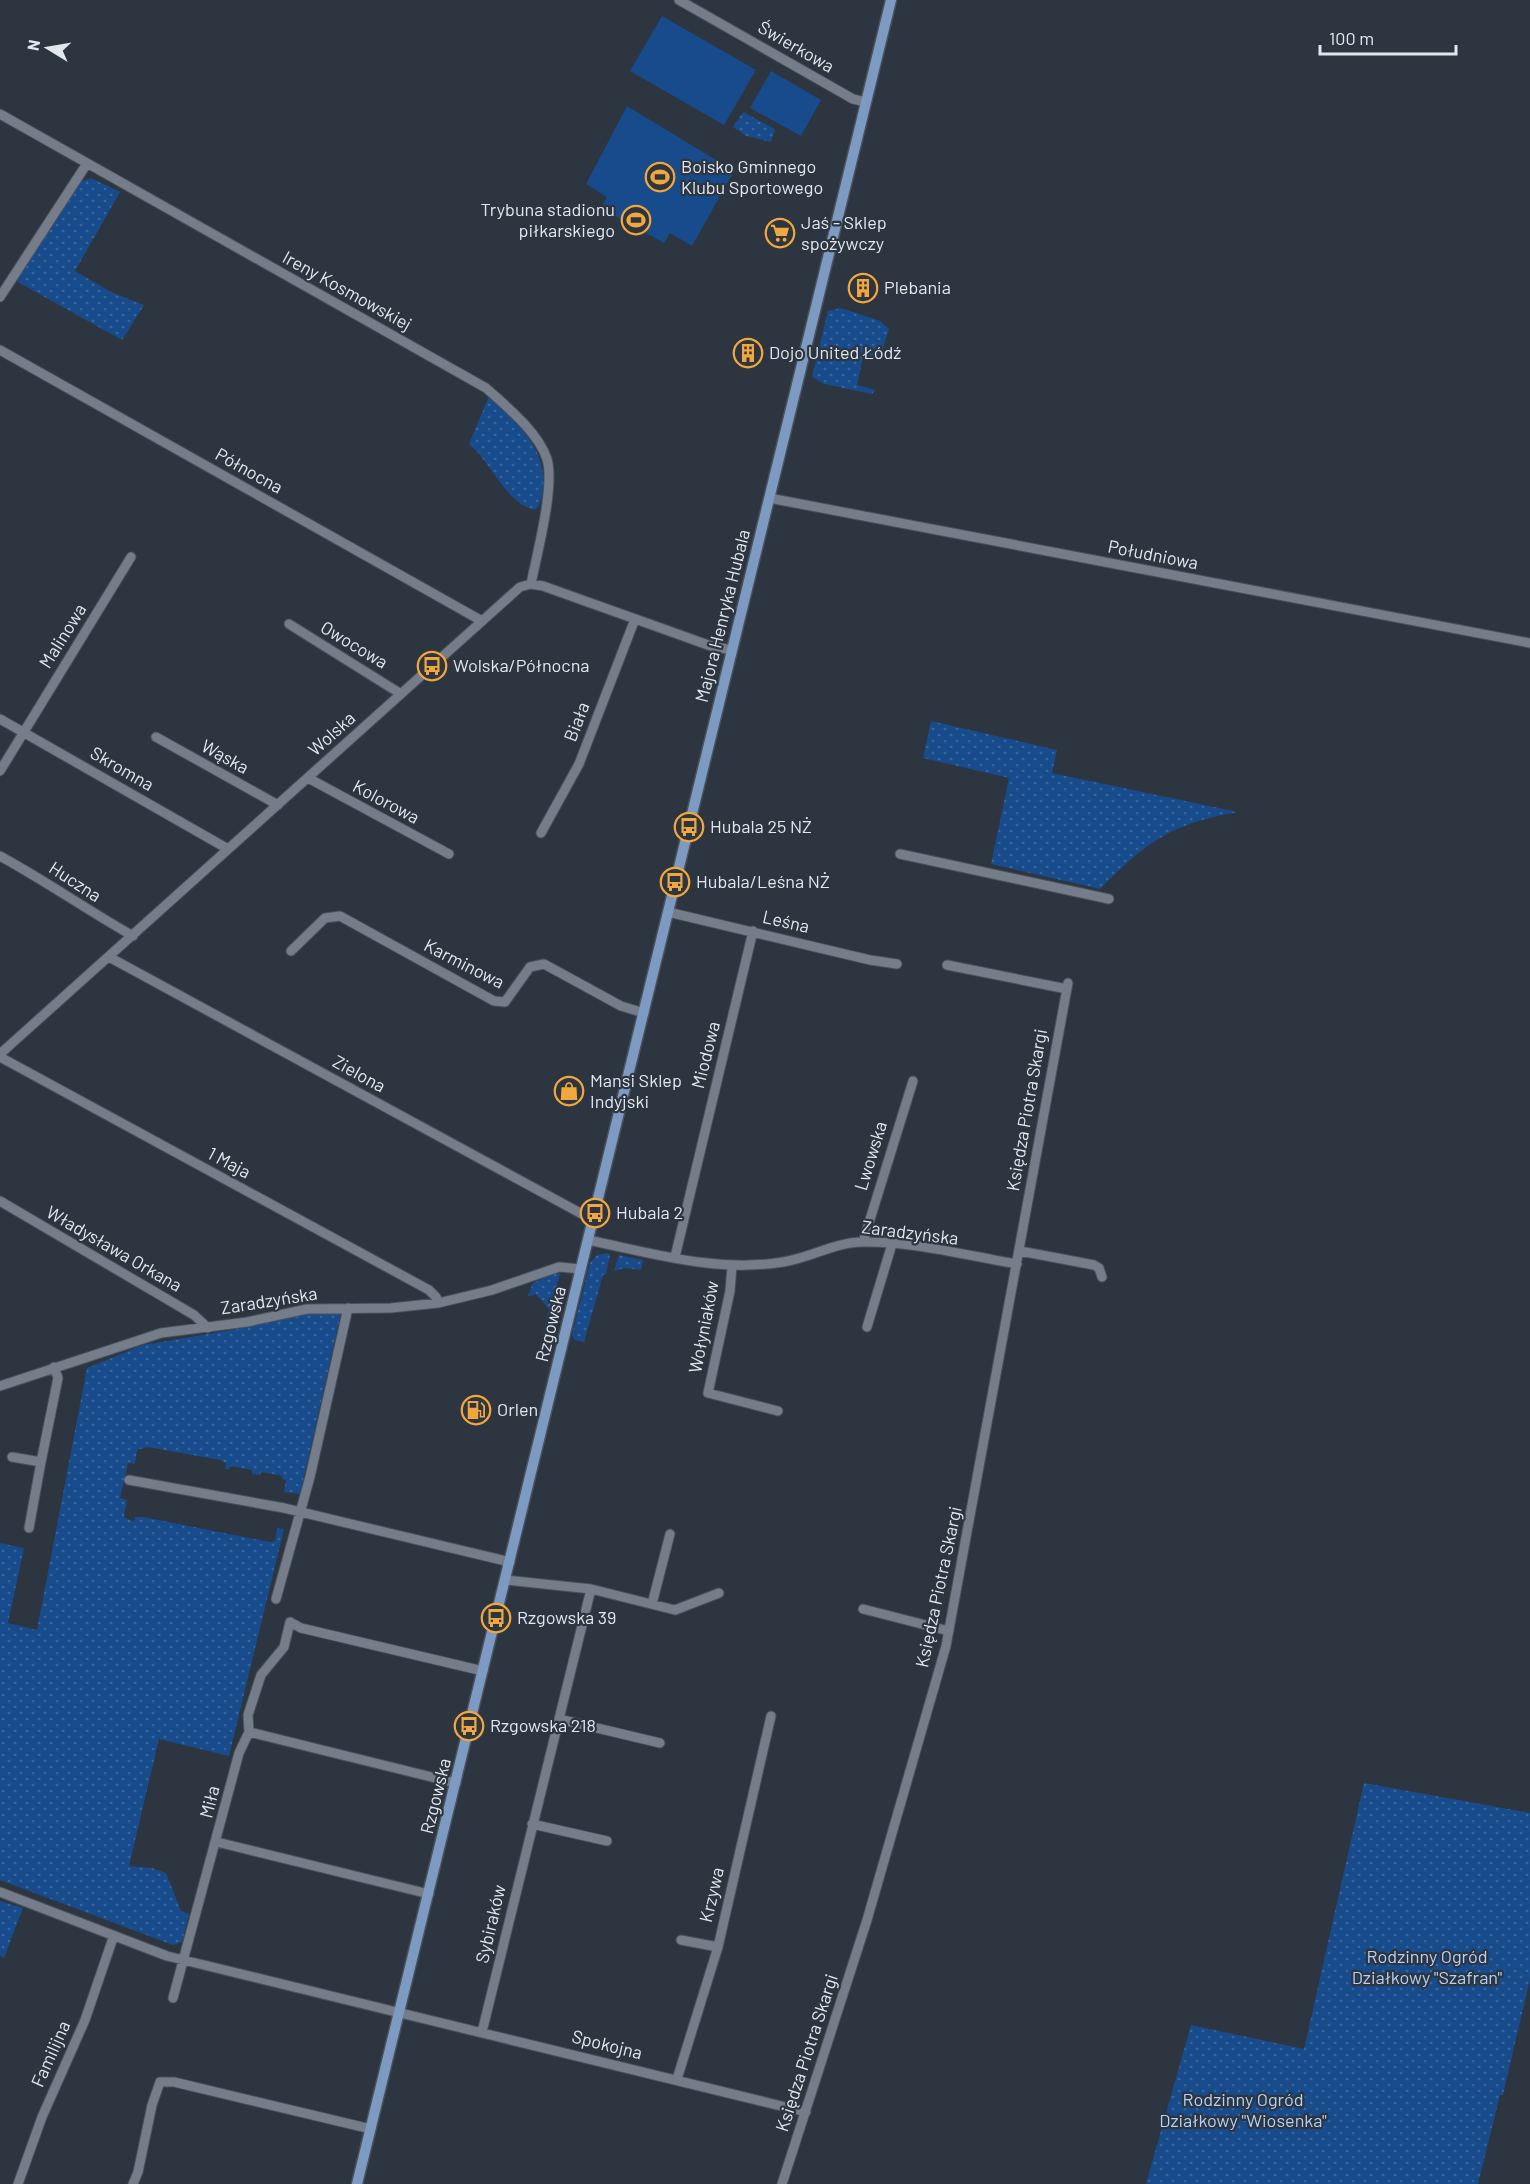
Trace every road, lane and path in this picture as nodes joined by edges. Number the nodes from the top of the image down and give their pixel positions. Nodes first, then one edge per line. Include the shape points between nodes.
1 (679, 0) edge
2 (891, 0) edge
3 (866, 102) junction
4 (0, 114) edge
5 (86, 165) junction
6 (0, 297) edge
7 (0, 350) edge
8 (769, 498) junction
9 (131, 557) dead end
10 (531, 584) junction
11 (635, 619) junction
12 (482, 621) junction
13 (289, 624) dead end
14 (1530, 643) edge
15 (732, 650) junction
16 (401, 694) junction
17 (0, 719) edge
18 (23, 732) junction
19 (156, 737) dead end
20 (0, 771) edge
21 (308, 778) junction
22 (278, 805) junction
23 (541, 833) dead end
24 (228, 849) junction
25 (449, 854) dead end
26 (900, 854) dead end
27 (0, 856) edge
28 (1109, 898) dead end
29 (668, 912) junction
30 (753, 932) junction
31 (133, 936) junction
32 (291, 951) dead end
33 (110, 957) junction
34 (897, 964) dead end
35 (946, 965) dead end
36 (644, 1013) junction
37 (0, 1056) edge
38 (913, 1081) dead end
39 (0, 1201) edge
40 (594, 1217) junction
41 (588, 1240) junction
42 (863, 1242) junction
43 (892, 1244) junction
44 (1020, 1251) junction
45 (675, 1257) junction
46 (1017, 1264) junction
47 (732, 1266) junction
48 (581, 1269) junction
49 (1102, 1277) dead end
50 (438, 1303) junction
51 (348, 1308) junction
52 (867, 1327) dead end
53 (208, 1328) junction
54 (54, 1367) junction
55 (0, 1386) edge
56 (778, 1411) dead end
57 (12, 1457) dead end
58 (41, 1462) junction
59 (129, 1480) dead end
60 (300, 1512) junction
61 (29, 1528) dead end
62 (670, 1534) dead end
63 (510, 1562) junction
64 (505, 1580) junction
65 (591, 1589) junction
66 (719, 1593) dead end
67 (276, 1599) dead end
68 (652, 1604) junction
69 (863, 1609) dead end
70 (949, 1631) junction
71 (483, 1671) junction
72 (771, 1716) dead end
73 (559, 1719) junction
74 (249, 1732) junction
75 (660, 1743) dead end
76 (456, 1783) junction
77 (532, 1824) junction
78 (607, 1841) dead end
79 (217, 1842) junction
80 (0, 1892) edge
81 (429, 1894) junction
82 (113, 1938) junction
83 (681, 1940) dead end
84 (718, 1947) junction
85 (183, 1959) junction
86 (173, 1998) dead end
87 (400, 2012) junction
88 (483, 2032) junction
89 (677, 2079) junction
90 (806, 2112) junction
91 (371, 2129) junction
92 (18, 2184) edge
93 (133, 2184) edge
94 (357, 2184) edge
95 (782, 2184) edge

1 - 3 street, Świerkowa via 853,99
2 - 3 main road, Majora Henryka Hubala
3 - 8 main road, Majora Henryka Hubala
4 - 5 street, Ireny Kosmowskiej
5 - 6 street
5 - 10 street, Ireny Kosmowskiej via 480,384 502,402 534,437 547,458 549,470
7 - 12 street, Północna
8 - 14 street, Południowa
8 - 15 main road, Majora Henryka Hubala
9 - 18 street, Malinowa
10 - 11 street
10 - 12 street, Wolska via 520,587
11 - 15 street
11 - 23 street, Biała via 579,764
12 - 16 street, Wolska
13 - 16 street, Owocowa
15 - 29 main road, Majora Henryka Hubala
16 - 21 street, Wolska
17 - 18 street, Skromna
18 - 20 street, Malinowa
18 - 24 street, Skromna
19 - 22 street, Wąska
21 - 22 street, Wolska
21 - 25 street, Kolorowa
22 - 24 street, Wolska
24 - 31 street, Wolska
26 - 28 street
27 - 31 street, Huczna
29 - 30 street, Leśna
29 - 36 main road, Majora Henryka Hubala
30 - 34 street, Leśna
30 - 45 street, Miodowa
31 - 33 street, Wolska
32 - 36 street, Karminowa via 322,921 340,916 500,1004 512,995 530,967 544,963 621,1006
33 - 37 street, Wolska
33 - 40 street, Zielona via 582,1214
35 - 44 street, Księdza Piotra Skargi via 1068,986
36 - 40 main road, Majora Henryka Hubala
37 - 50 street, 1 Maja via 429,1290
38 - 42 street, Lwowska
39 - 53 street, Władysława Orkana via 194,1315
40 - 41 main road, Majora Henryka Hubala
41 - 45 street, Zaradzyńska
41 - 48 main road, Rzgowska
42 - 43 street, Zaradzyńska
42 - 47 street, Zaradzyńska via 782,1263
43 - 46 street, Zaradzyńska
43 - 52 street
44 - 46 street, Księdza Piotra Skargi
44 - 49 street via 1094,1265
45 - 47 street, Zaradzyńska
46 - 70 street, Księdza Piotra Skargi
47 - 56 street, Wołyniaków via 708,1392
48 - 50 street, Zaradzyńska via 559,1267
48 - 63 main road, Rzgowska
50 - 51 street, Zaradzyńska
51 - 53 street, Zaradzyńska via 283,1312
51 - 60 street
53 - 54 street, Zaradzyńska via 161,1334
54 - 55 street, Zaradzyńska
54 - 58 street via 58,1378
57 - 58 street
58 - 61 street
59 - 60 street
60 - 63 street
60 - 67 street
62 - 68 street
63 - 64 main road, Rzgowska
64 - 65 street
64 - 71 main road, Rzgowska
65 - 68 street
65 - 73 street, Sybiraków
66 - 68 street via 675,1610
69 - 70 street
70 - 90 street, Księdza Piotra Skargi via 867,1920
71 - 74 street, Miła via 301,1628 290,1622 284,1647 261,1675 248,1715
71 - 76 main road, Rzgowska
72 - 84 street, Krzywa
73 - 75 street
73 - 77 street, Sybiraków
74 - 76 street
74 - 79 street, Miła via 239,1753
76 - 81 main road, Rzgowska
77 - 78 street
77 - 88 street, Sybiraków
79 - 81 street
79 - 85 street, Miła via 206,1868
80 - 82 street, Spokojna
81 - 87 main road, Rzgowska
82 - 85 street, Spokojna
82 - 92 street, Familijna via 85,2020 42,2117
83 - 84 street
84 - 89 street, Krzywa
85 - 86 street, Miła
85 - 87 street, Spokojna
87 - 88 street, Spokojna
87 - 91 main road, Rzgowska
88 - 89 street, Spokojna
89 - 90 street, Spokojna
90 - 95 street, Księdza Piotra Skargi
91 - 93 street via 174,2082 160,2082
91 - 94 main road, Rzgowska

